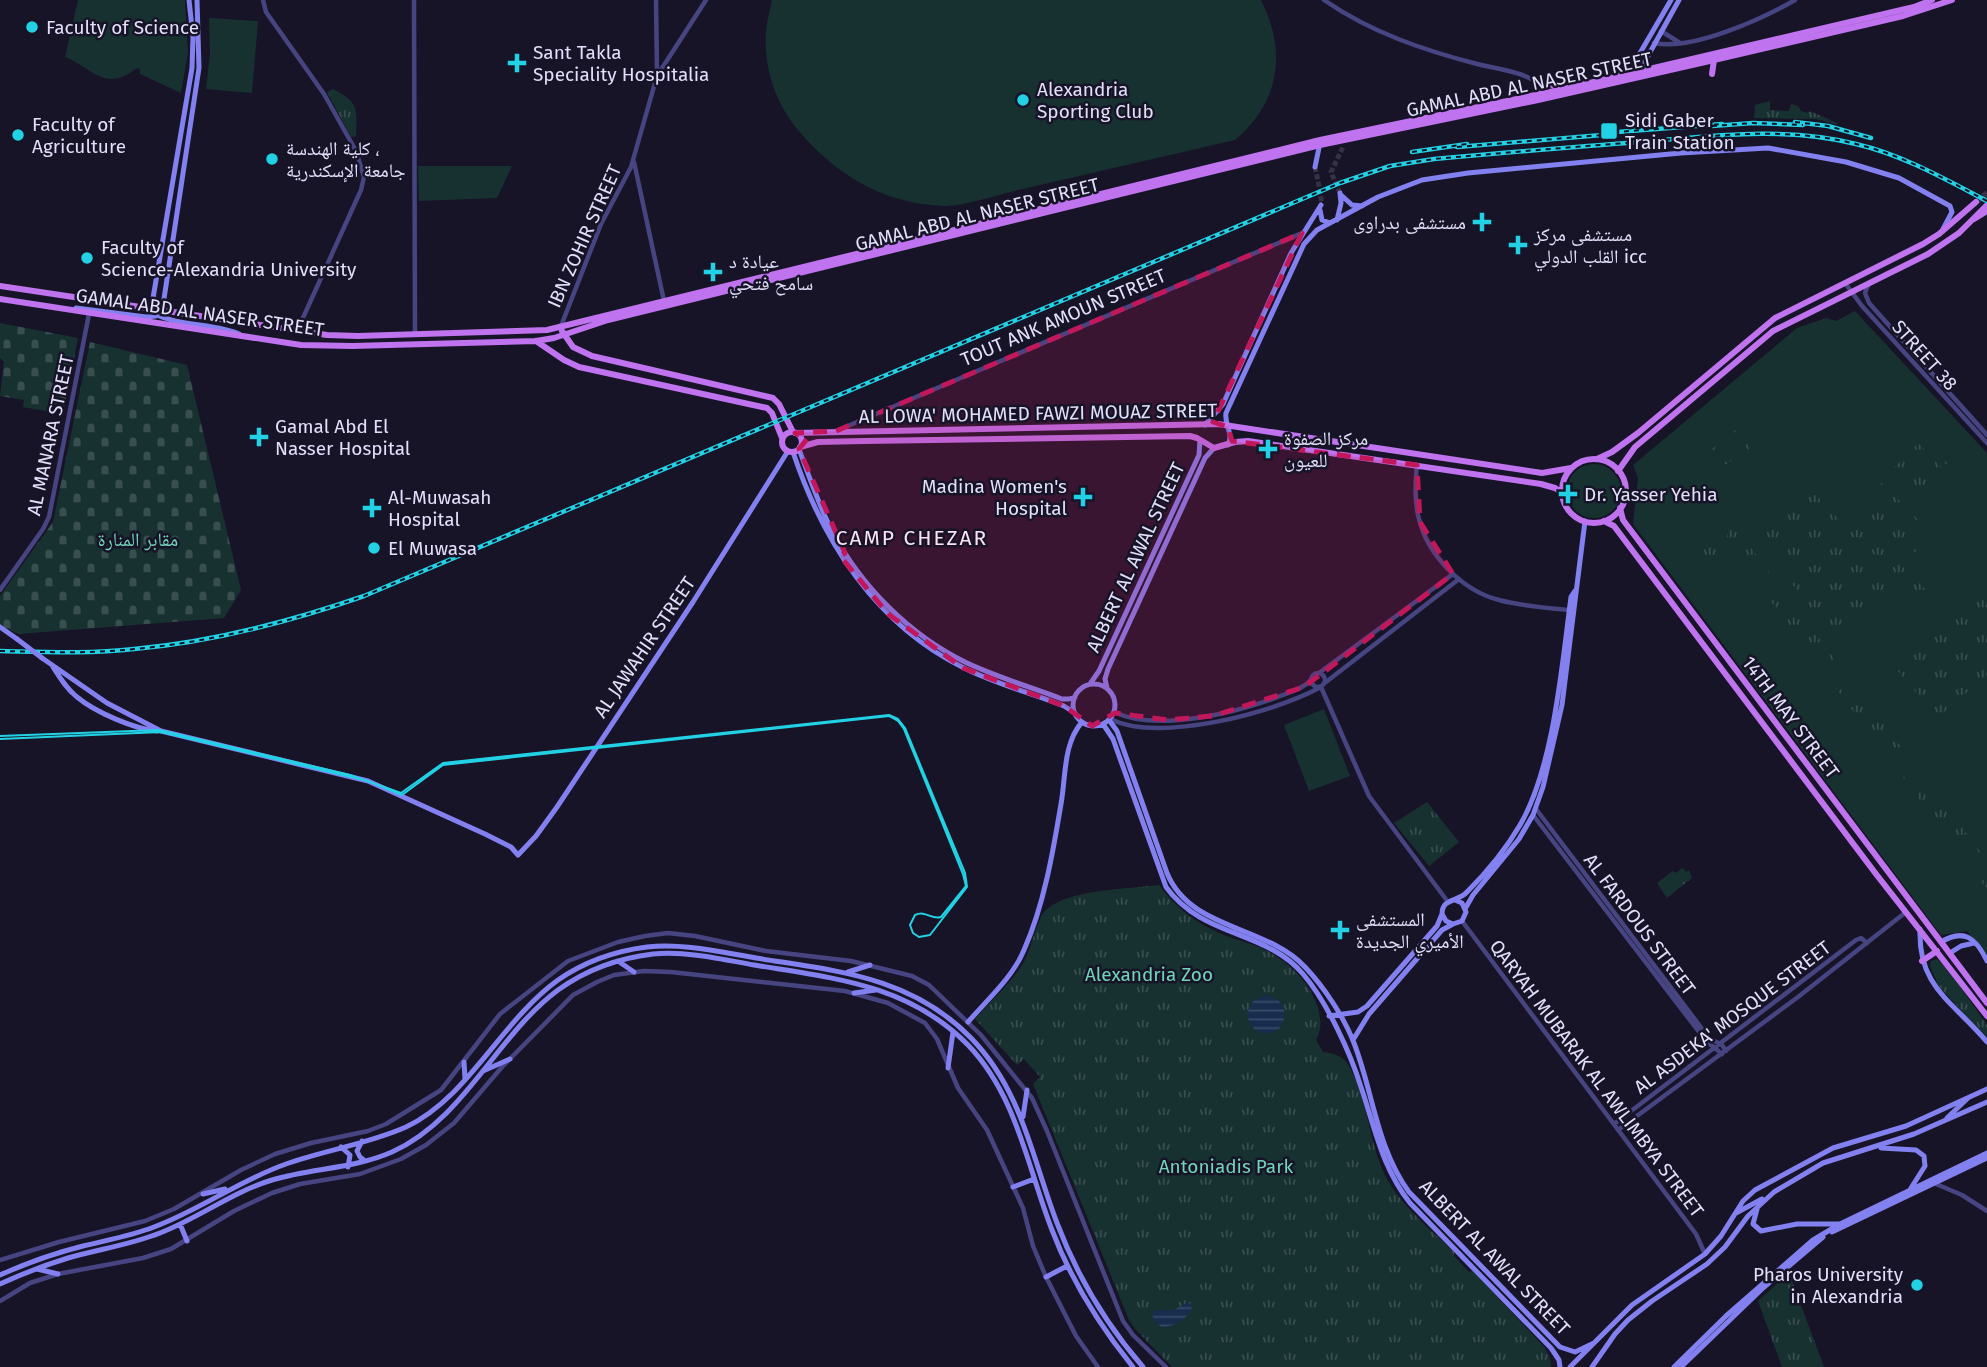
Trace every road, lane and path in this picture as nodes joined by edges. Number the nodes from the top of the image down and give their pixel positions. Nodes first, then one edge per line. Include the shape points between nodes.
1 (189, 0) edge
2 (197, 0) edge
3 (262, 0) edge
4 (414, 0) edge
5 (656, 0) edge
6 (706, 0) edge
7 (1324, 0) edge
8 (1671, 0) edge
9 (1679, 0) edge
10 (1795, 0) edge
11 (1932, 0) edge
12 (1951, 0) edge
13 (198, 16) junction
14 (190, 17) junction
15 (1661, 31) junction
16 (1654, 43) junction
17 (1681, 43) junction
18 (1714, 60) junction
19 (1712, 74) dead end
20 (657, 76) junction
21 (1634, 76) junction
22 (1538, 94) junction
23 (1344, 140) junction
24 (1320, 142) junction
25 (633, 158) junction
26 (1315, 167) tunnel mouth
27 (1976, 202) tunnel mouth
28 (1987, 205) edge
29 (1362, 206) junction
30 (1985, 215) edge
31 (1974, 219) junction
32 (1334, 221) junction
33 (1302, 233) junction
34 (1939, 234) junction
35 (942, 236) junction
36 (1923, 244) junction
37 (1928, 254) junction
38 (1870, 282) junction
39 (1845, 283) junction
40 (0, 286) edge
41 (1851, 292) junction
42 (0, 299) edge
43 (664, 301) junction
44 (67, 310) junction
45 (157, 312) junction
46 (89, 314) junction
47 (561, 326) junction
48 (575, 326) junction
49 (294, 331) junction
50 (563, 334) junction
51 (415, 335) junction
52 (246, 338) junction
53 (536, 341) junction
54 (288, 344) junction
55 (1249, 352) junction
56 (585, 354) junction
57 (575, 365) junction
58 (1205, 425) junction
59 (1228, 427) junction
60 (1249, 430) junction
61 (836, 431) junction
62 (794, 432) junction
63 (1987, 435) edge
64 (782, 438) junction
65 (1200, 440) junction
66 (1248, 441) junction
67 (1987, 443) edge
68 (1228, 444) junction
69 (1617, 448) junction
70 (1214, 449) junction
71 (795, 450) junction
72 (1626, 458) junction
73 (1597, 459) junction
74 (1417, 465) junction
75 (1571, 468) junction
76 (1618, 471) junction
77 (1542, 472) junction
78 (1189, 484) junction
79 (1541, 484) junction
80 (1562, 492) junction
81 (1620, 508) junction
82 (1604, 521) junction
83 (1585, 522) junction
84 (843, 554) junction
85 (1453, 574) junction
86 (1459, 579) junction
87 (0, 590) edge
88 (1575, 591) junction
89 (1424, 596) junction
90 (1429, 603) junction
91 (1133, 607) junction
92 (1569, 610) junction
93 (0, 628) edge
94 (1726, 658) junction
95 (1717, 663) junction
96 (51, 665) junction
97 (1319, 673) junction
98 (1311, 680) junction
99 (1090, 684) junction
100 (1322, 686) junction
101 (1107, 688) junction
102 (1290, 692) junction
103 (1075, 697) junction
104 (1293, 699) junction
105 (1269, 701) junction
106 (1272, 707) junction
107 (1114, 712) junction
108 (1075, 713) junction
109 (1224, 714) junction
110 (1107, 721) junction
111 (1226, 721) junction
112 (1082, 722) junction
113 (161, 731) junction
114 (1534, 812) junction
115 (1527, 820) junction
116 (1455, 900) junction
117 (1447, 901) junction
118 (1465, 909) junction
119 (1906, 912) junction
120 (1442, 915) junction
121 (1461, 921) junction
122 (1453, 924) junction
123 (1920, 929) junction
124 (1941, 942) junction
125 (1867, 943) junction
126 (1974, 943) junction
127 (1937, 951) junction
128 (1950, 953) junction
129 (618, 961) junction
130 (1922, 961) junction
131 (1987, 961) edge
132 (870, 965) junction
133 (634, 972) junction
134 (845, 972) junction
135 (879, 989) junction
136 (854, 993) junction
137 (1987, 1003) edge
138 (1357, 1012) junction
139 (1339, 1014) junction
140 (1329, 1016) junction
141 (1987, 1016) edge
142 (1364, 1021) junction
143 (968, 1022) junction
144 (953, 1032) junction
145 (1353, 1041) junction
146 (1987, 1042) edge
147 (1720, 1044) junction
148 (1345, 1046) junction
149 (1714, 1049) junction
150 (1724, 1053) junction
151 (510, 1059) junction
152 (464, 1062) junction
153 (948, 1068) junction
154 (480, 1073) junction
155 (464, 1079) junction
156 (1987, 1088) edge
157 (1027, 1090) junction
158 (1973, 1094) junction
159 (1987, 1102) edge
160 (1023, 1120) junction
161 (1944, 1121) junction
162 (1614, 1124) junction
163 (1618, 1130) junction
164 (362, 1141) junction
165 (341, 1147) junction
166 (1877, 1147) junction
167 (1987, 1153) edge
168 (1987, 1158) edge
169 (368, 1161) junction
170 (348, 1167) junction
171 (1034, 1179) junction
172 (1936, 1184) junction
173 (1013, 1187) junction
174 (231, 1188) junction
175 (1911, 1188) junction
176 (1773, 1192) junction
177 (203, 1194) junction
178 (1758, 1206) junction
179 (1987, 1211) edge
180 (1734, 1214) junction
181 (180, 1224) junction
182 (1435, 1224) junction
183 (1840, 1224) junction
184 (187, 1241) junction
185 (1704, 1254) junction
186 (0, 1260) edge
187 (1067, 1266) junction
188 (37, 1269) junction
189 (58, 1273) junction
190 (0, 1275) edge
191 (1046, 1277) junction
192 (0, 1283) edge
193 (1500, 1289) junction
194 (0, 1301) edge
195 (1594, 1343) junction
196 (1098, 1367) edge
197 (1133, 1367) edge
198 (1143, 1367) edge
199 (1166, 1367) edge
200 (1560, 1367) edge
201 (1570, 1367) edge
202 (1592, 1367) edge
203 (1674, 1367) edge
204 (1681, 1367) edge

1 - 14 main road
2 - 13 main road
3 - 49 street via 324,94 356,151 364,177
4 - 51 street
5 - 20 street
6 - 20 street
7 - 22 street via 1391,37 1529,77
8 - 21 main road via 1640,53
9 - 15 main road
10 - 17 street via 1753,21
11 - 21 main road, GAMAL ABD AL NASER STREET
12 - 18 main road, GAMAL ABD AL NASER STREET via 1903,16
13 - 14 main road
13 - 45 main road via 199,68
14 - 45 main road via 192,68
15 - 16 main road
15 - 17 street
16 - 17 street
16 - 21 main road
18 - 19 main road
18 - 21 main road, GAMAL ABD AL NASER STREET
20 - 25 street, IBN ZOHIR STREET
21 - 22 main road, GAMAL ABD AL NASER STREET
21 - 22 main road, GAMAL ABD AL NASER STREET via 1564,89 1553,84
22 - 23 main road, GAMAL ABD AL NASER STREET
22 - 23 main road, GAMAL ABD AL NASER STREET
23 - 24 main road, GAMAL ABD AL NASER STREET
24 - 26 main road
24 - 35 main road, GAMAL ABD AL NASER STREET
25 - 43 street
25 - 47 street, IBN ZOHIR STREET via 601,223
27 - 34 main road
28 - 31 main road
29 - 32 main road
29 - 32 main road via 1347,202 1340,193
29 - 34 main road via 1442,176 1769,148 1846,162 1912,184 1951,209
30 - 31 main road
31 - 37 main road
32 - 33 main road via 1321,218 1320,207
32 - 55 main road via 1304,244
33 - 55 main road
33 - 61 street, TOUT ANK AMOUN STREET
34 - 36 main road
35 - 43 main road, GAMAL ABD AL NASER STREET
35 - 48 main road, GAMAL ABD AL NASER STREET
36 - 37 main road
36 - 39 main road
37 - 38 main road
38 - 41 main road
38 - 63 street, STREET 38 via 1865,293 1869,303
39 - 41 street, STREET 38
39 - 69 main road via 1770,321
40 - 45 main road, GAMAL ABD AL NASER STREET
41 - 67 street, STREET 38
41 - 72 main road via 1773,331
42 - 44 main road, GAMAL ABD AL NASER STREET
43 - 48 main road, GAMAL ABD AL NASER STREET
44 - 45 main road via 141,317
44 - 46 main road, GAMAL ABD AL NASER STREET
45 - 49 main road, GAMAL ABD AL NASER STREET
45 - 52 main road
46 - 52 main road, GAMAL ABD AL NASER STREET
46 - 87 street, AL MANARA STREET via 49,517
47 - 48 main road, GAMAL ABD AL NASER STREET
47 - 50 main road
47 - 51 main road, GAMAL ABD AL NASER STREET via 543,331
48 - 50 main road, GAMAL ABD AL NASER STREET
49 - 51 main road, GAMAL ABD AL NASER STREET via 358,337
49 - 54 main road
50 - 53 main road, GAMAL ABD AL NASER STREET
50 - 56 main road
52 - 54 main road, GAMAL ABD AL NASER STREET
53 - 54 main road, GAMAL ABD AL NASER STREET
53 - 57 main road
55 - 58 main road via 1220,410
55 - 59 main road via 1226,412
56 - 57 main road via 576,356
56 - 62 main road via 770,396
57 - 64 main road via 767,408
58 - 59 main road, AL LOWA' MOHAMED FAWZI MOUAZ STREET
58 - 61 main road, AL LOWA' MOHAMED FAWZI MOUAZ STREET
59 - 60 main road, AL LOWA' MOHAMED FAWZI MOUAZ STREET
59 - 68 main road
60 - 66 main road
60 - 77 main road, AL LOWA' MOHAMED FAWZI MOUAZ STREET
61 - 62 main road, AL LOWA' MOHAMED FAWZI MOUAZ STREET
62 - 64 main road
62 - 71 main road via 801,439
64 - 71 main road via 782,446
65 - 70 main road, AL LOWA' MOHAMED FAWZI MOUAZ STREET
65 - 71 main road, AL LOWA' MOHAMED FAWZI MOUAZ STREET via 1190,436 855,441 818,442
65 - 78 main road, ALBERT AL AWAL STREET
66 - 68 main road, AL LOWA' MOHAMED FAWZI MOUAZ STREET
66 - 74 main road, AL LOWA' MOHAMED FAWZI MOUAZ STREET
68 - 70 main road, AL LOWA' MOHAMED FAWZI MOUAZ STREET
69 - 72 main road
69 - 73 main road
70 - 78 main road, ALBERT AL AWAL STREET
71 - 84 main road
71 - 113 main road, AL JAWAHIR STREET via 565,796 518,855 511,847 368,780
72 - 76 main road
73 - 75 main road
73 - 76 main road
74 - 79 main road, AL LOWA' MOHAMED FAWZI MOUAZ STREET
74 - 85 street via 1419,522
75 - 77 main road, AL LOWA' MOHAMED FAWZI MOUAZ STREET
75 - 80 main road
76 - 81 main road via 1625,486
77 - 79 main road via 1546,479
78 - 91 main road, ALBERT AL AWAL STREET
79 - 80 main road, AL LOWA' MOHAMED FAWZI MOUAZ STREET
80 - 83 main road via 1569,511
81 - 82 main road
81 - 94 main road, 14TH MAY STREET via 1623,520
82 - 83 main road
82 - 95 main road, 14TH MAY STREET via 1614,526
83 - 88 main road
84 - 103 main road via 881,598 939,647 973,666 1065,699
84 - 108 main road via 888,614 936,652 978,675
85 - 86 street
85 - 89 street
86 - 90 street
86 - 92 street via 1498,600
88 - 92 main road
88 - 114 main road via 1558,729
89 - 90 street
89 - 97 street
90 - 100 street
91 - 99 main road, ALBERT AL AWAL STREET
91 - 101 main road, ALBERT AL AWAL STREET via 1105,678
92 - 115 main road via 1549,741
93 - 96 main road, bridge
94 - 95 main road
94 - 124 main road, 14TH MAY STREET
95 - 119 main road, 14TH MAY STREET
96 - 113 main road via 107,704
96 - 113 main road via 84,702 146,730
97 - 98 street
97 - 100 street via 1325,676
98 - 100 street
98 - 102 street
99 - 101 main road
99 - 103 main road
100 - 104 street
100 - 117 street via 1369,796
101 - 107 main road via 1115,701
102 - 104 street
102 - 105 street
103 - 108 main road
104 - 106 street
105 - 106 street
105 - 109 street
106 - 111 street
107 - 109 street via 1168,720
107 - 110 main road
108 - 112 main road
109 - 111 street
110 - 111 street via 1167,727
110 - 112 main road via 1092,726
110 - 139 main road, ALBERT AL AWAL STREET via 1117,731 1176,890 1213,918 1291,954 1314,977
110 - 140 main road, ALBERT AL AWAL STREET via 1171,893 1209,923 1287,959 1309,982
112 - 143 main road via 1070,742 1042,897 1026,947
114 - 115 main road
114 - 147 street, AL FARDOUS STREET via 1709,1038
114 - 149 street, AL FARDOUS STREET
115 - 116 main road via 1468,891
115 - 118 main road via 1509,853
116 - 117 main road
116 - 118 main road
117 - 120 main road
118 - 121 main road
119 - 123 main road, 14TH MAY STREET
119 - 125 street, AL ASDEKA' MOSQUE STREET
120 - 122 main road
120 - 138 main road via 1367,1006
121 - 122 main road
121 - 162 street, QARYAH MUBARAK AL AWLIMBYA STREET
122 - 142 main road via 1442,930
123 - 127 main road, 14TH MAY STREET
123 - 130 main road
124 - 126 main road via 1958,934
124 - 128 main road, 14TH MAY STREET
125 - 147 street, AL ASDEKA' MOSQUE STREET via 1859,938
125 - 150 street, AL ASDEKA' MOSQUE STREET
126 - 128 main road
126 - 131 main road
127 - 130 main road
127 - 141 main road, 14TH MAY STREET
128 - 137 main road, 14TH MAY STREET
129 - 133 main road
129 - 135 main road via 690,954
129 - 154 main road via 555,992 514,1031
130 - 146 main road via 1933,984
132 - 134 main road
132 - 143 street via 918,978
132 - 152 street via 695,936 660,934 627,940 562,965 504,1010
133 - 136 street via 671,972
133 - 151 street via 605,978 573,995
134 - 155 main road via 677,946 617,953 581,967 547,989
134 - 160 main road via 900,988 955,1023 998,1071
135 - 136 main road
135 - 144 main road via 916,1006
136 - 153 street via 897,1006 925,1023
138 - 139 main road
138 - 142 main road
139 - 140 main road
139 - 145 main road, ALBERT AL AWAL STREET
140 - 148 main road, ALBERT AL AWAL STREET
142 - 145 main road
143 - 157 street
144 - 153 main road
144 - 171 main road via 980,1059 1004,1095
145 - 148 main road
145 - 182 main road, ALBERT AL AWAL STREET via 1392,1164
147 - 149 street, AL ASDEKA' MOSQUE STREET
147 - 150 street, AL FARDOUS STREET
148 - 182 main road, ALBERT AL AWAL STREET via 1386,1167 1402,1193
149 - 150 street, AL FARDOUS STREET
149 - 162 street, AL ASDEKA' MOSQUE STREET
150 - 163 street, AL ASDEKA' MOSQUE STREET
151 - 154 main road
151 - 184 street via 454,1123 418,1150 370,1171 272,1192
152 - 155 main road
152 - 177 street via 436,1094 386,1124 275,1154
153 - 173 street via 983,1123
154 - 169 main road via 425,1132
155 - 164 main road via 440,1104 412,1123
156 - 158 main road
157 - 160 main road
157 - 199 street via 1123,1321
158 - 161 main road
158 - 180 main road via 1906,1126 1813,1158 1755,1190
159 - 161 main road
160 - 198 main road via 1073,1261 1107,1320
161 - 166 main road
162 - 163 street, QARYAH MUBARAK AL AWLIMBYA STREET
163 - 185 street, QARYAH MUBARAK AL AWLIMBYA STREET via 1696,1234
164 - 165 main road
164 - 169 main road via 358,1153
165 - 170 main road via 350,1155
165 - 174 main road
166 - 175 main road via 1922,1153 1924,1166
166 - 176 main road via 1822,1163
167 - 175 main road
168 - 172 main road
169 - 170 main road
170 - 181 main road via 259,1184
171 - 173 main road
171 - 187 main road
172 - 179 street
172 - 204 main road via 1819,1240
173 - 191 street
174 - 177 main road
174 - 190 main road via 159,1226 57,1253
175 - 183 main road
176 - 178 main road
176 - 180 main road
177 - 186 street via 135,1225
178 - 183 main road via 1753,1221 1761,1231 1797,1224
178 - 202 main road via 1707,1264 1628,1320
180 - 185 main road
181 - 184 main road
181 - 188 main road
182 - 193 main road, ALBERT AL AWAL STREET
183 - 203 main road via 1802,1249
184 - 189 street via 143,1258
185 - 195 main road via 1632,1305
187 - 191 main road
187 - 197 main road
188 - 189 main road
188 - 192 main road
189 - 194 street
191 - 196 street via 1076,1336
193 - 195 main road, ALBERT AL AWAL STREET via 1564,1350 1581,1351
193 - 200 main road, ALBERT AL AWAL STREET via 1551,1348
195 - 201 main road

